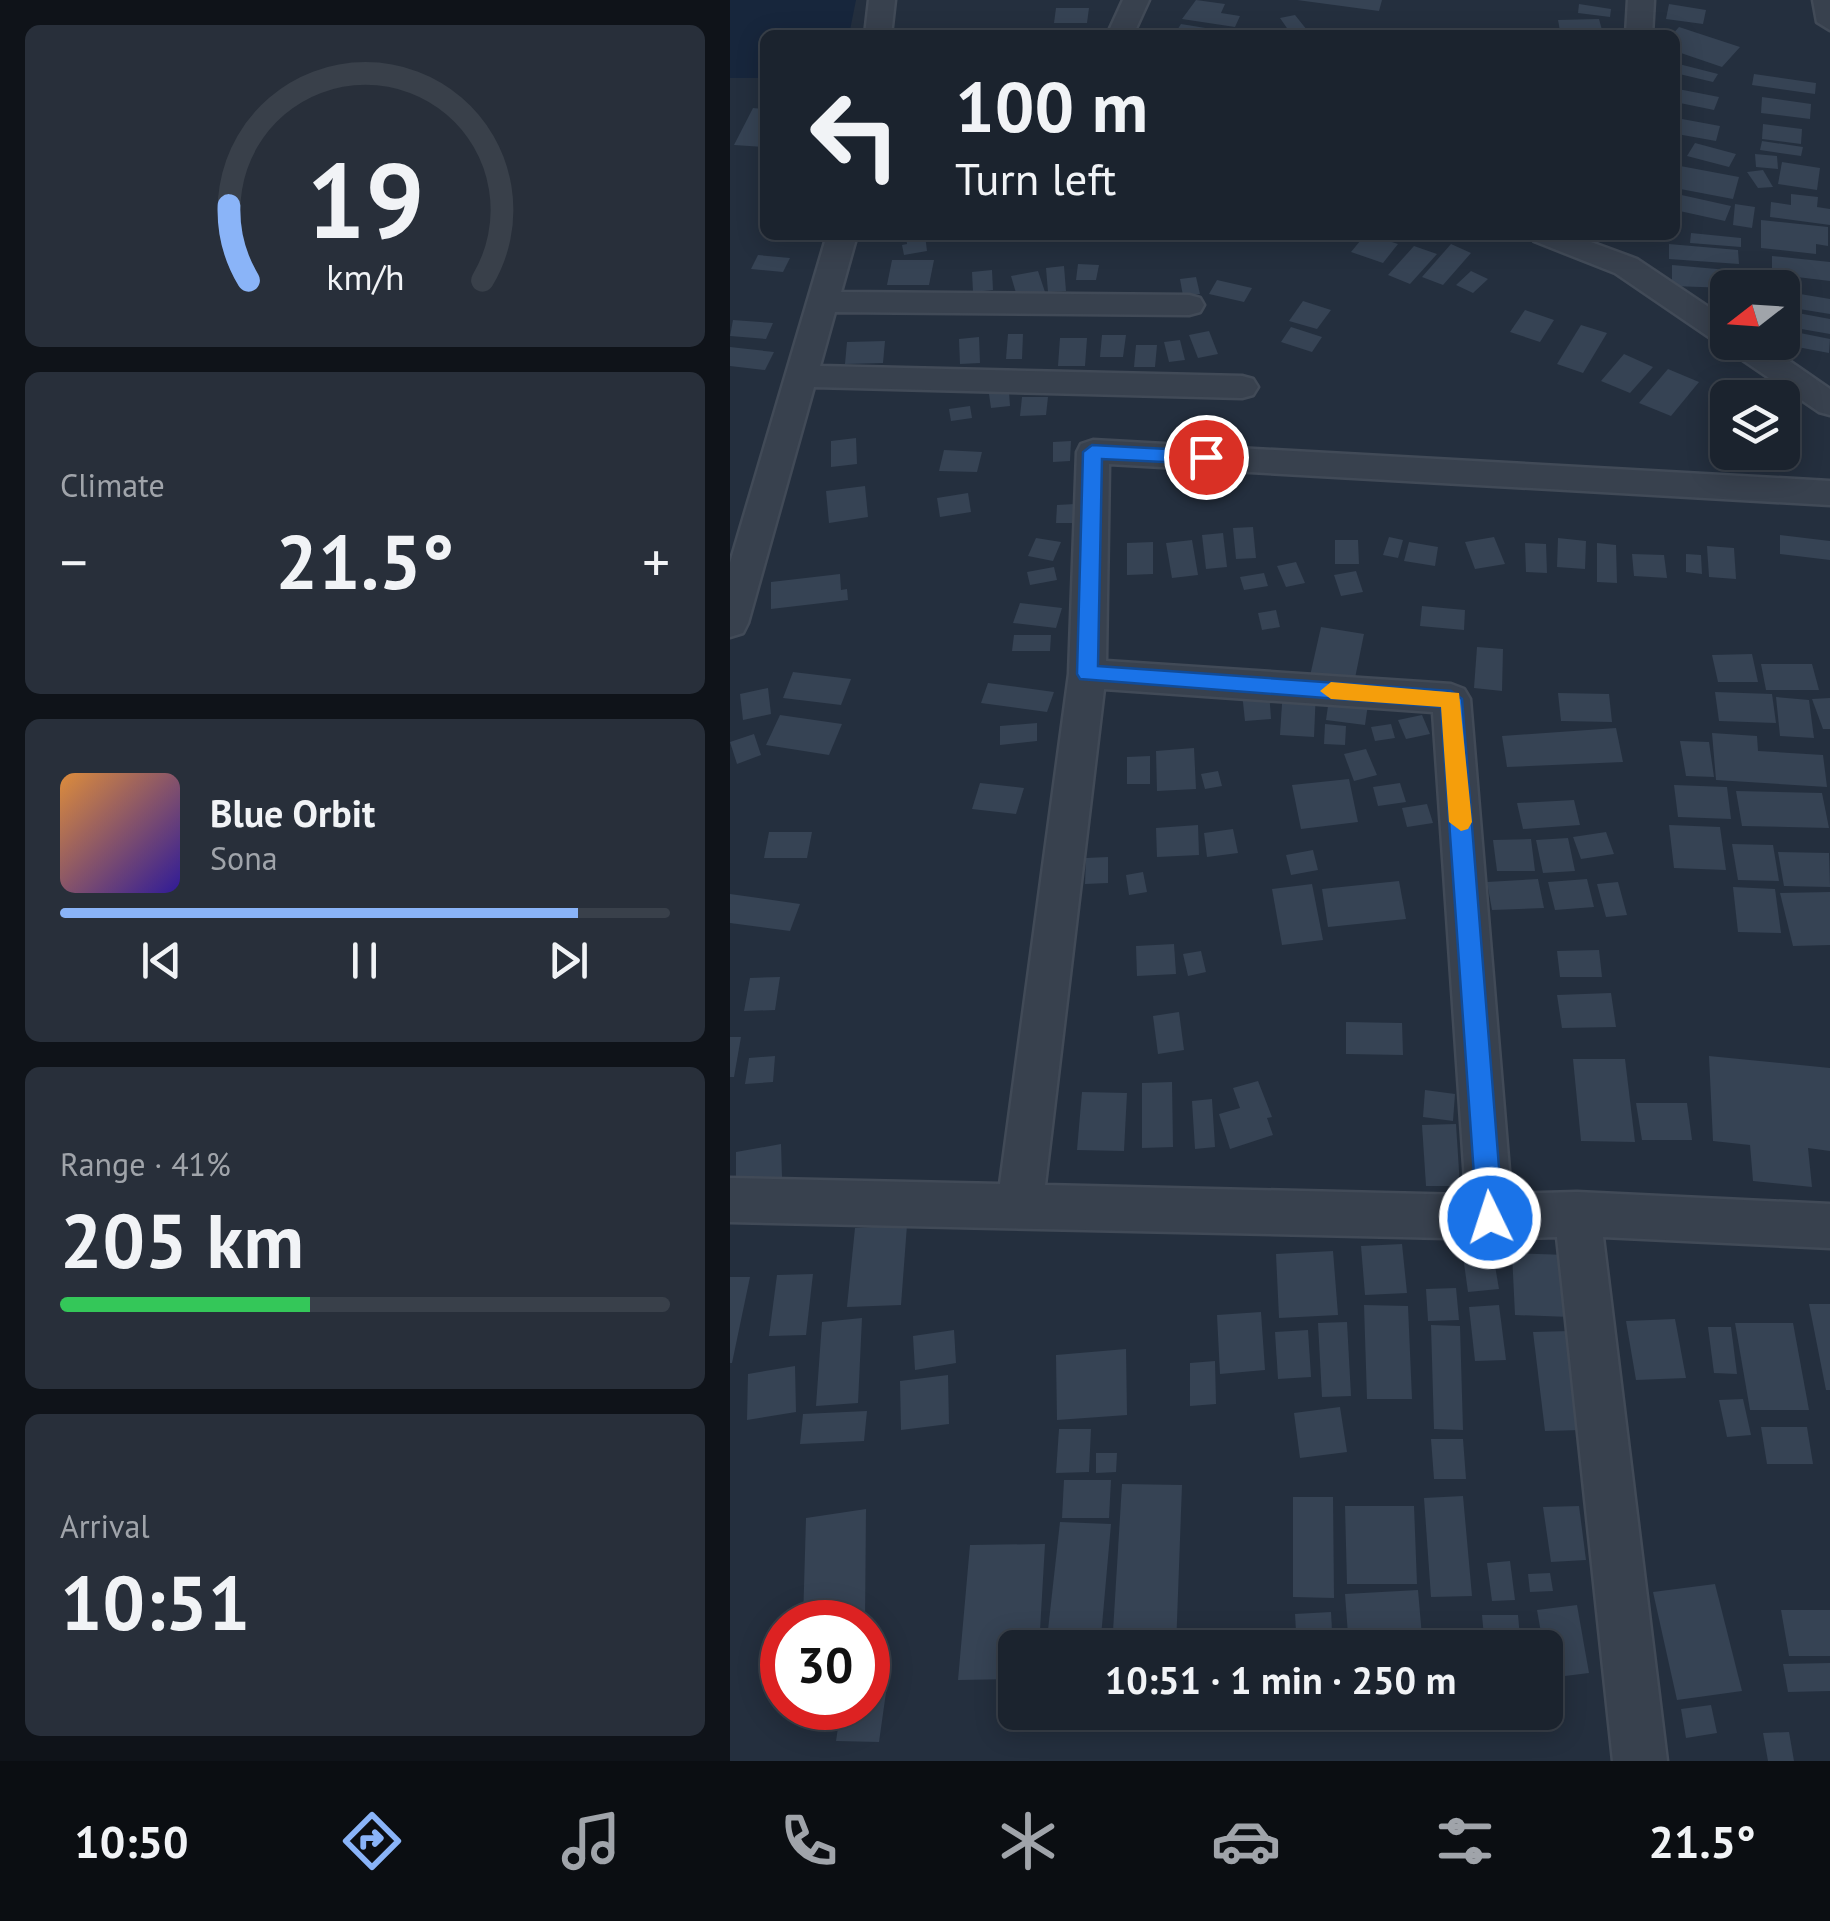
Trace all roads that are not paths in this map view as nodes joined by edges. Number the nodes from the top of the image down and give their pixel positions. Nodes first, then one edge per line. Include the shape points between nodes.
1 (882, 0) edge
2 (1136, 0) edge
3 (1641, 0) edge
4 (1826, 0) edge
5 (1830, 22) edge
6 (879, 30) edge
7 (1122, 30) edge
8 (1639, 30) edge
9 (841, 240) edge
10 (1557, 240) edge
11 (1628, 240) edge
12 (1626, 266) junction
13 (824, 302) junction
14 (1189, 304) dead end
15 (1710, 323) edge
16 (1765, 360) edge
17 (803, 376) junction
18 (1242, 387) dead end
19 (1830, 404) edge
20 (1830, 492) edge
21 (732, 609) edge
22 (1087, 674) junction
23 (730, 1200) edge
24 (1020, 1208) junction
25 (1577, 1214) junction
26 (1490, 1218) junction
27 (1830, 1226) edge
28 (1640, 1761) edge

1 - 6 street
2 - 7 street
3 - 8 street
4 - 5 street
9 - 13 street
10 - 12 street
11 - 12 street
12 - 15 street
13 - 14 street
13 - 17 street
16 - 19 street
17 - 18 street
17 - 21 street
20 - 22 street via 1092,452
22 - 24 street
22 - 26 street via 1451,699
23 - 24 street
24 - 26 street
25 - 26 street
25 - 27 street
25 - 28 street

